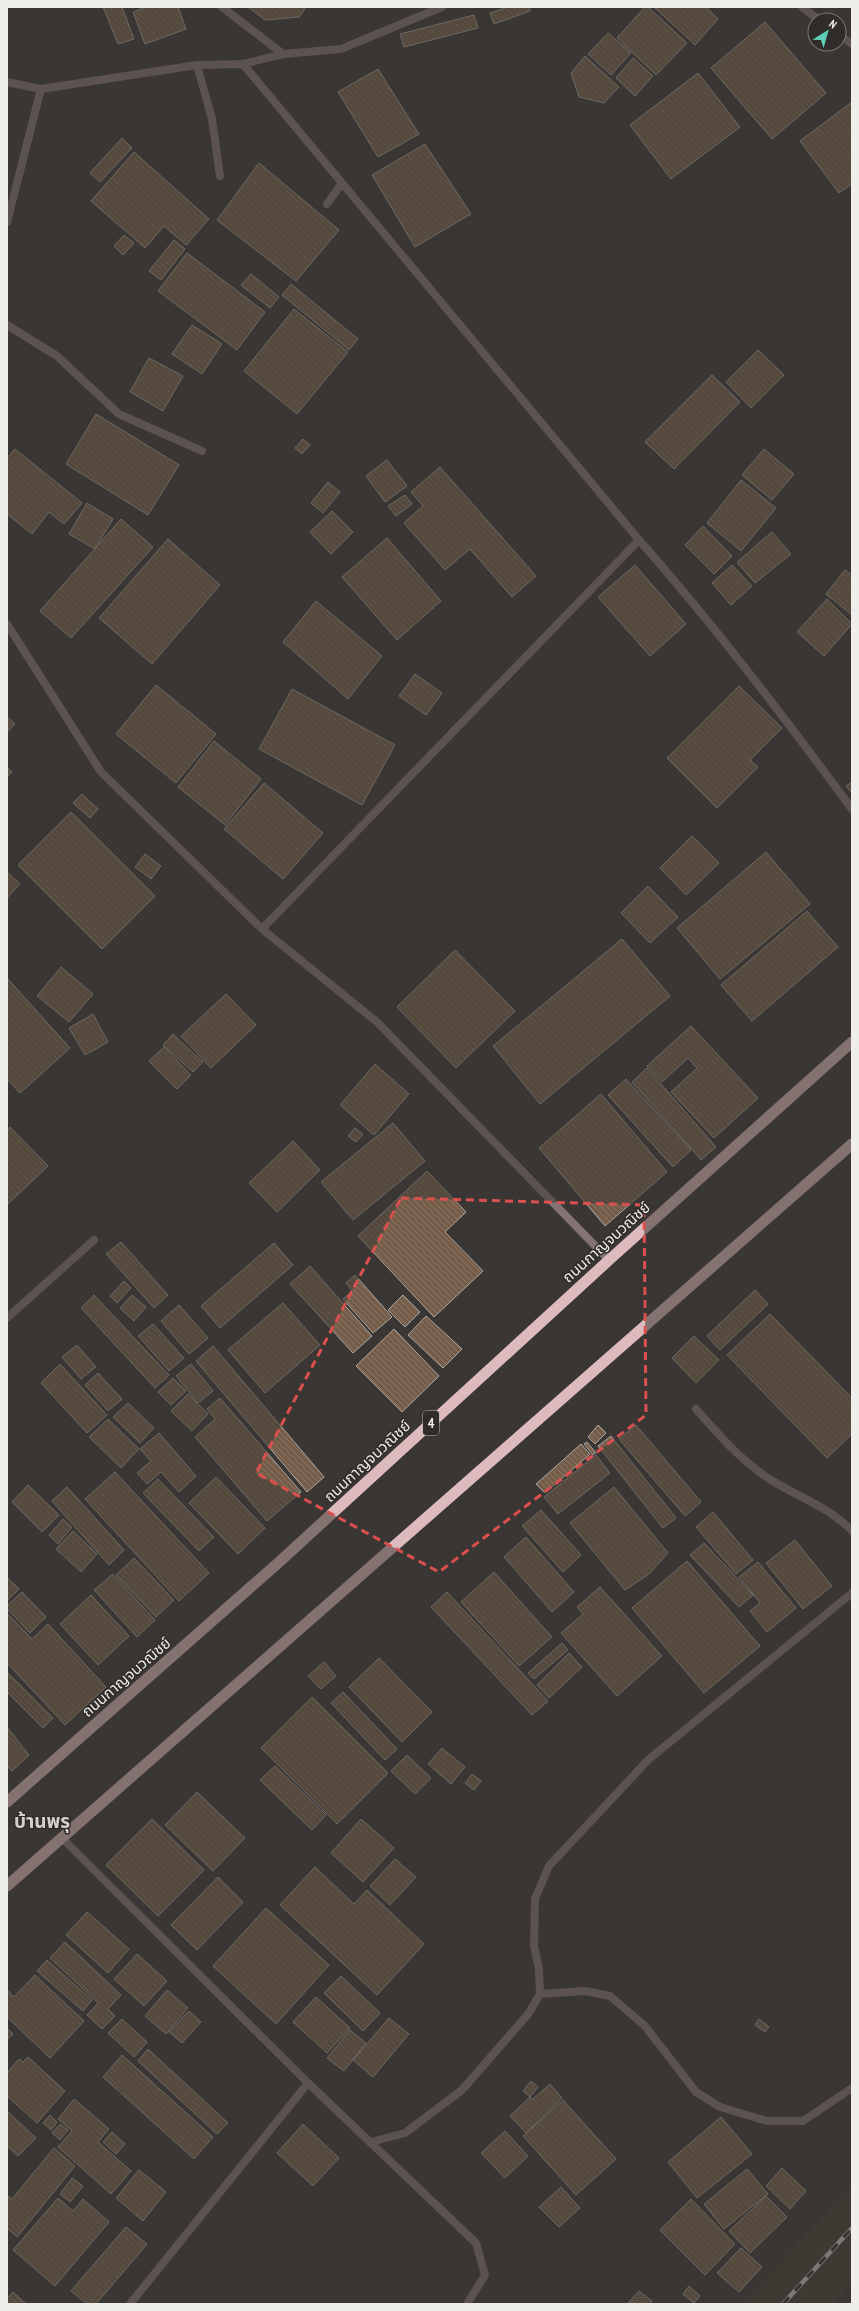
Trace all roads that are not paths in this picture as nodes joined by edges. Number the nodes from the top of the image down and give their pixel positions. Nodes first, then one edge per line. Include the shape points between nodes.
1 (222, 7) edge
2 (442, 7) edge
3 (283, 54) junction
4 (243, 64) junction
5 (197, 65) junction
6 (7, 82) edge
7 (41, 89) junction
8 (220, 176) dead end
9 (342, 183) junction
10 (327, 204) dead end
11 (7, 222) edge
12 (7, 325) edge
13 (202, 451) dead end
14 (639, 540) junction
15 (7, 624) edge
16 (852, 809) edge
17 (262, 929) junction
18 (852, 1042) edge
19 (852, 1144) edge
20 (94, 1240) dead end
21 (609, 1260) junction
22 (7, 1318) edge
23 (696, 1409) dead end
24 (852, 1531) edge
25 (852, 1593) edge
26 (7, 1802) edge
27 (61, 1837) junction
28 (7, 1886) edge
29 (540, 1994) junction
30 (308, 2083) junction
31 (852, 2088) edge
32 (371, 2142) junction
33 (130, 2304) edge
34 (467, 2304) edge

1 - 3 street
2 - 3 street via 342,49
3 - 4 street
4 - 5 street
4 - 9 street
5 - 7 street
5 - 8 street via 212,119
6 - 7 street
7 - 11 street
9 - 10 street
9 - 14 street
12 - 13 street via 57,356 119,414
14 - 16 street via 689,596 758,682
14 - 17 street
15 - 17 street via 101,772
17 - 21 street via 377,1022
18 - 21 highway, ถนนกาญจนวณิชย์ / 4
19 - 27 highway
20 - 22 street
21 - 26 highway, ถนนกาญจนวณิชย์ / 4 via 278,1563
23 - 24 street via 742,1460 771,1480 842,1520
25 - 29 street via 648,1760 549,1866 535,1899 534,1946 539,1969
27 - 28 highway
27 - 30 street
29 - 31 street via 585,1991 610,1996 645,2026 696,2092 720,2107 767,2121 803,2121
29 - 32 street via 529,2013 462,2090 406,2133
30 - 32 street
30 - 33 street
32 - 34 street via 476,2243 485,2275

